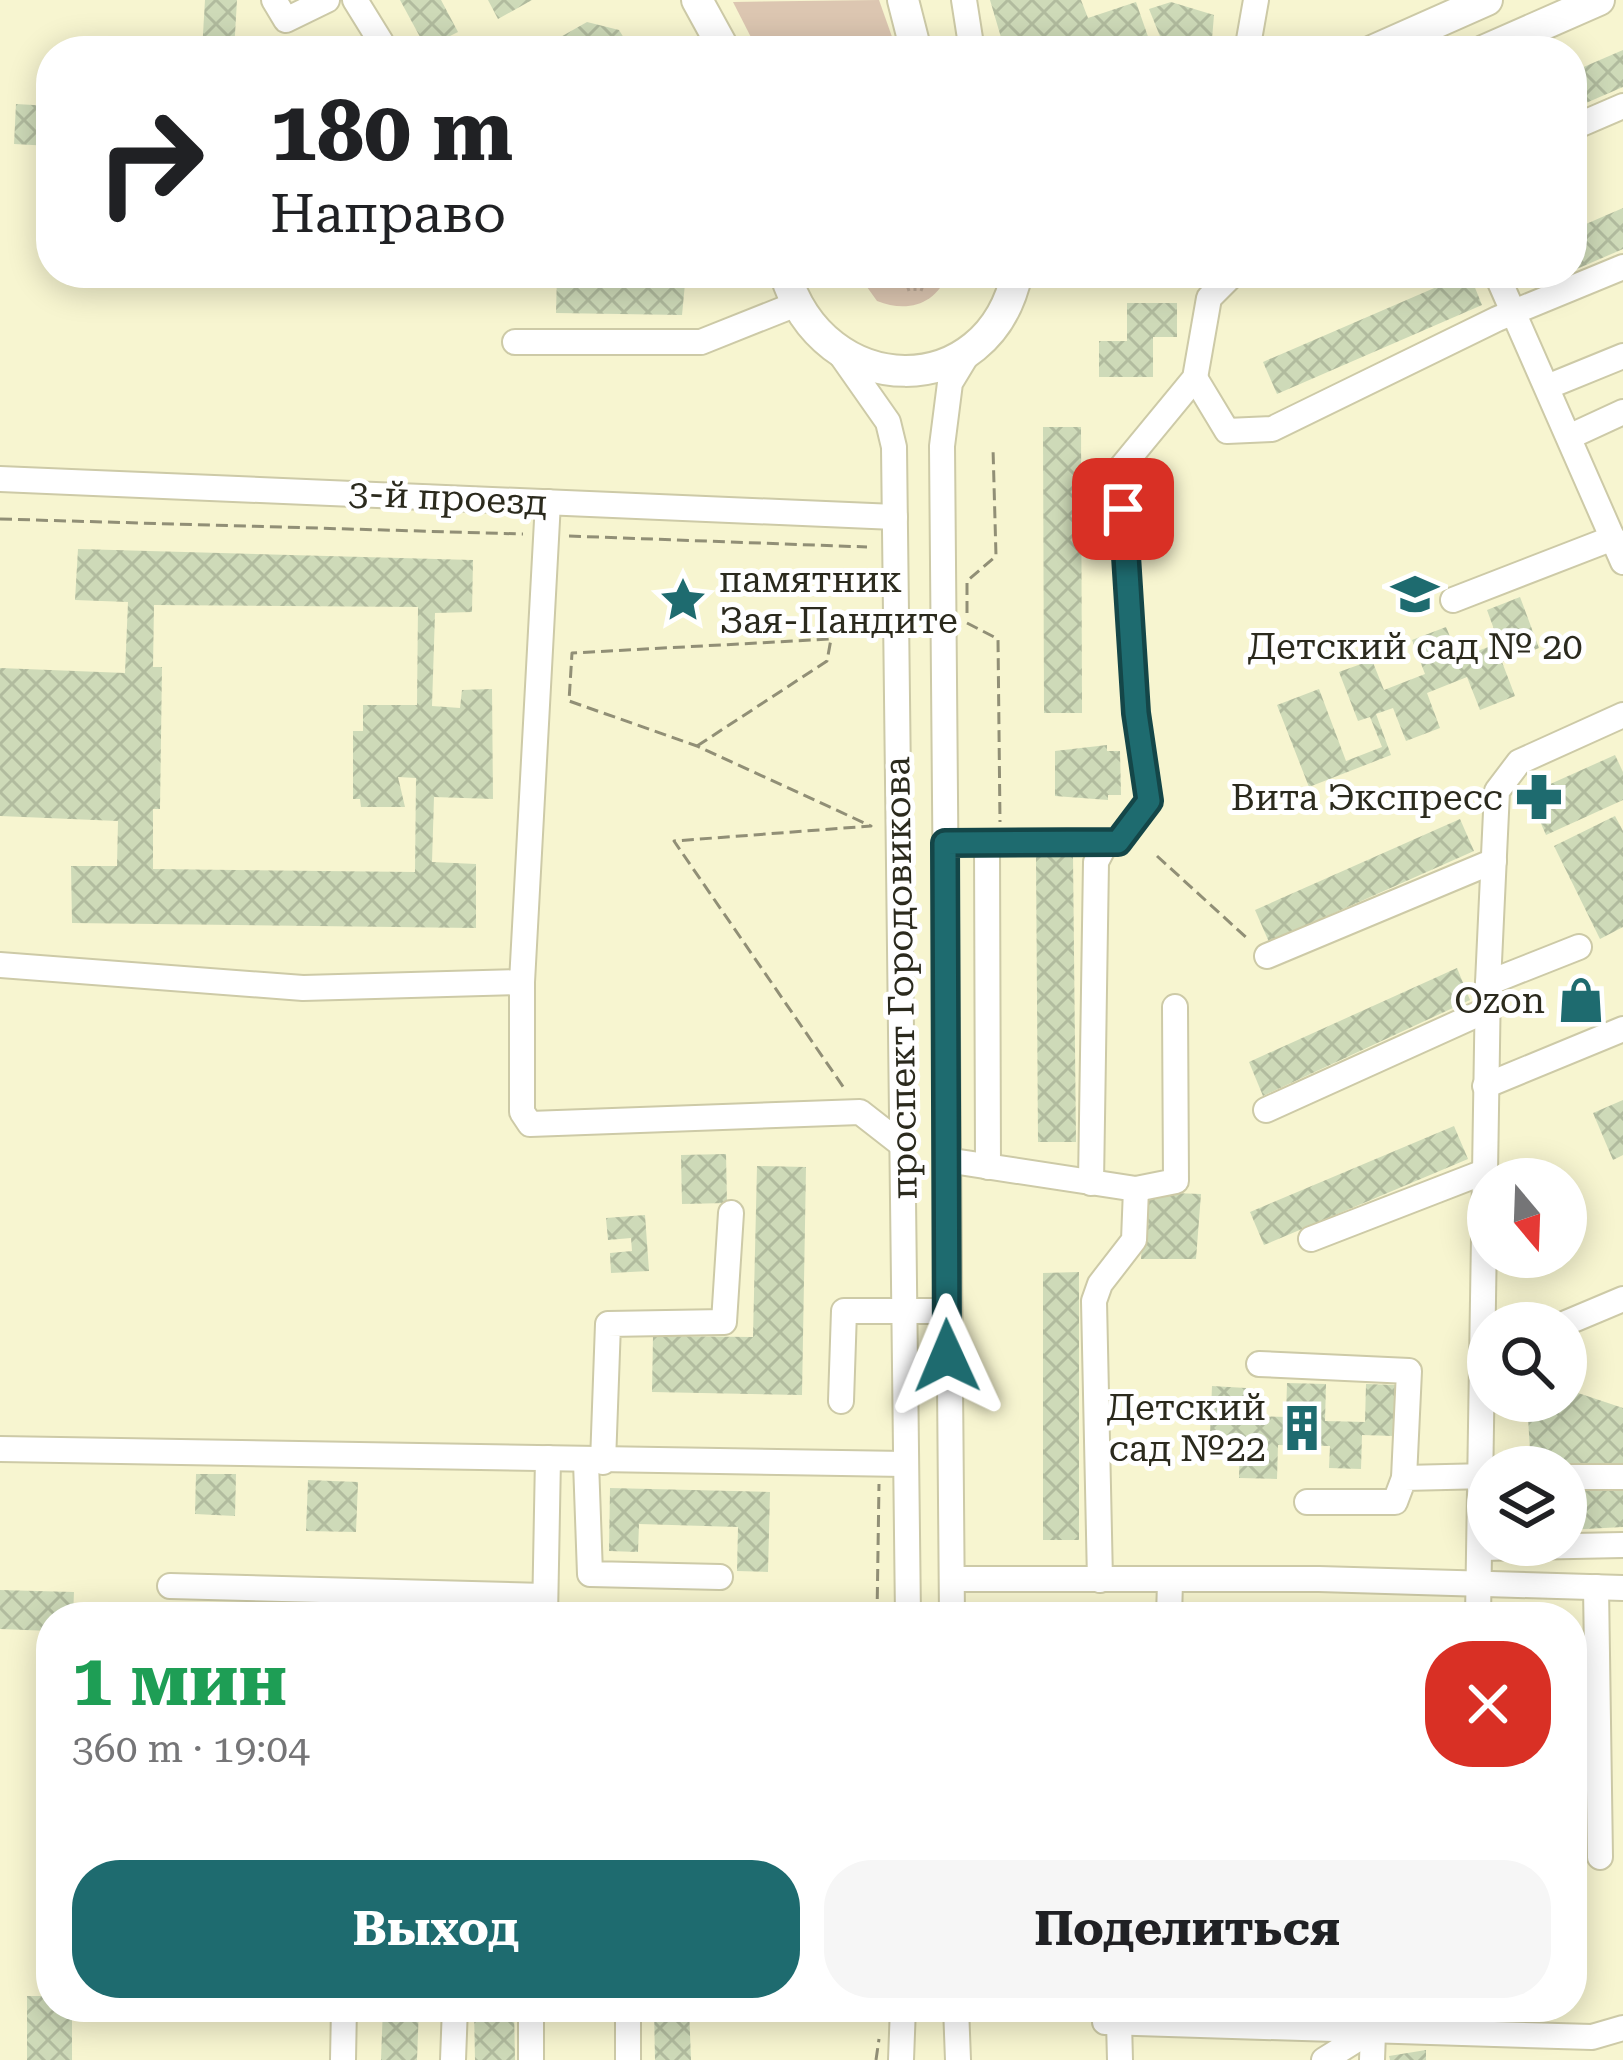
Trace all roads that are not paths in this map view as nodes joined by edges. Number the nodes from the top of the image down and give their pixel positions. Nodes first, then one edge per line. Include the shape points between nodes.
1 (274, 0) edge
2 (327, 0) edge
3 (355, 0) edge
4 (697, 0) edge
5 (903, 0) edge
6 (1256, 0) edge
7 (1487, 0) edge
8 (1599, 0) edge
9 (966, 1) edge
10 (377, 36) edge
11 (717, 36) edge
12 (912, 36) edge
13 (971, 36) edge
14 (1250, 36) edge
15 (1406, 36) edge
16 (1517, 36) edge
17 (1623, 106) edge
18 (1587, 122) edge
19 (1623, 267) edge
20 (1587, 282) edge
21 (789, 288) edge
22 (1016, 288) edge
23 (1219, 288) edge
24 (1502, 288) edge
25 (1572, 288) edge
26 (794, 305) junction
27 (1512, 313) junction
28 (515, 342) dead end
29 (971, 348) junction
30 (841, 355) junction
31 (1623, 356) edge
32 (1196, 378) junction
33 (1547, 387) junction
34 (1623, 412) edge
35 (1570, 436) junction
36 (0, 479) edge
37 (548, 502) junction
38 (896, 518) junction
39 (1618, 550) edge
40 (1453, 600) dead end
41 (1623, 715) edge
42 (1118, 842) junction
43 (945, 843) junction
44 (987, 843) junction
45 (1494, 861) junction
46 (1579, 947) dead end
47 (1267, 956) road end
48 (0, 965) edge
49 (522, 982) junction
50 (1488, 983) junction
51 (1175, 1006) dead end
52 (1487, 1010) junction
53 (1623, 1028) edge
54 (1485, 1086) junction
55 (1267, 1110) dead end
56 (901, 1144) junction
57 (1484, 1158) edge
58 (946, 1160) junction
59 (988, 1168) junction
60 (1467, 1179) edge
61 (1091, 1183) junction
62 (1136, 1189) junction
63 (731, 1213) dead end
64 (1311, 1239) dead end
65 (1623, 1299) edge
66 (946, 1311) junction
67 (903, 1313) junction
68 (1587, 1314) edge
69 (1259, 1364) dead end
70 (841, 1402) dead end
71 (0, 1449) edge
72 (548, 1457) junction
73 (595, 1462) junction
74 (892, 1464) junction
75 (1467, 1476) edge
76 (1587, 1477) edge
77 (1623, 1477) edge
78 (1404, 1478) junction
79 (1307, 1502) dead end
80 (1623, 1545) edge
81 (1587, 1546) edge
82 (1481, 1566) edge
83 (721, 1577) dead end
84 (1100, 1580) junction
85 (1170, 1582) junction
86 (1479, 1582) junction
87 (170, 1586) dead end
88 (1596, 1587) junction
89 (1623, 1588) edge
90 (952, 1599) edge
91 (470, 1602) edge
92 (545, 1602) edge
93 (907, 1602) edge
94 (1169, 1602) edge
95 (1478, 1602) edge
96 (1600, 1857) dead end
97 (344, 2022) edge
98 (454, 2022) edge
99 (531, 2022) edge
100 (628, 2022) edge
101 (903, 2022) edge
102 (957, 2022) edge
103 (1113, 2022) edge
104 (1368, 2022) edge
105 (1373, 2022) edge
106 (1485, 2022) edge
107 (1619, 2036) edge
108 (344, 2060) edge
109 (452, 2060) edge
110 (531, 2060) edge
111 (628, 2060) edge
112 (902, 2060) edge
113 (958, 2060) edge
114 (1120, 2060) edge
115 (1324, 2060) edge
116 (1372, 2060) edge

1 - 2 street via 286,20
3 - 10 street
4 - 11 main road
5 - 12 main road
6 - 14 street
7 - 15 main road
8 - 16 main road
9 - 13 street
17 - 18 street
19 - 20 street
21 - 26 main road
22 - 29 main road
23 - 32 street via 1209,298
24 - 27 street
25 - 27 street
26 - 28 street via 701,342
26 - 30 main road
27 - 32 street via 1272,429 1227,430
27 - 33 street
29 - 30 main road via 907,371
29 - 43 street, проспект Городовикова via 950,383 943,426
30 - 38 street, проспект Городовикова via 888,422
31 - 33 street
32 - 42 street via 1120,469 1149,801
33 - 35 street
34 - 35 street
35 - 39 street
36 - 37 street, 3-й проезд
37 - 38 street, 3-й проезд
37 - 49 street
38 - 56 street, проспект Городовикова
39 - 40 street
41 - 45 street via 1519,762 1497,791
42 - 44 street
42 - 61 street via 1105,845 1096,862
43 - 44 street
43 - 58 street, проспект Городовикова
44 - 59 street
45 - 47 street
45 - 50 street
46 - 50 street
48 - 49 street via 303,988
49 - 56 street via 522,1112 530,1124 860,1112
50 - 52 street
51 - 62 street via 1176,1181
52 - 54 street
52 - 55 street
53 - 54 street
54 - 57 street
56 - 67 street, проспект Городовикова
58 - 59 street
58 - 66 street, проспект Городовикова
59 - 61 street
60 - 64 street
61 - 62 street
62 - 84 street via 1134,1240 1094,1301
63 - 73 street via 724,1322 608,1324
65 - 68 street
66 - 67 street
66 - 90 street, проспект Городовикова
67 - 70 street via 844,1311
67 - 74 street, проспект Городовикова
69 - 78 street via 1409,1371
71 - 72 street
72 - 73 street
72 - 92 street
73 - 74 street
73 - 83 street via 590,1574
74 - 93 street, проспект Городовикова
75 - 78 street
76 - 77 street
78 - 79 street via 1395,1502
80 - 81 street
82 - 86 street
84 - 85 street
84 - 90 street
85 - 86 street
85 - 94 street
86 - 88 street
86 - 95 street
87 - 91 street
88 - 89 street
88 - 96 street
97 - 108 street
98 - 109 street
99 - 110 street
100 - 111 street
101 - 112 street
102 - 113 street
103 - 114 street
104 - 115 street
105 - 116 street
106 - 107 street

